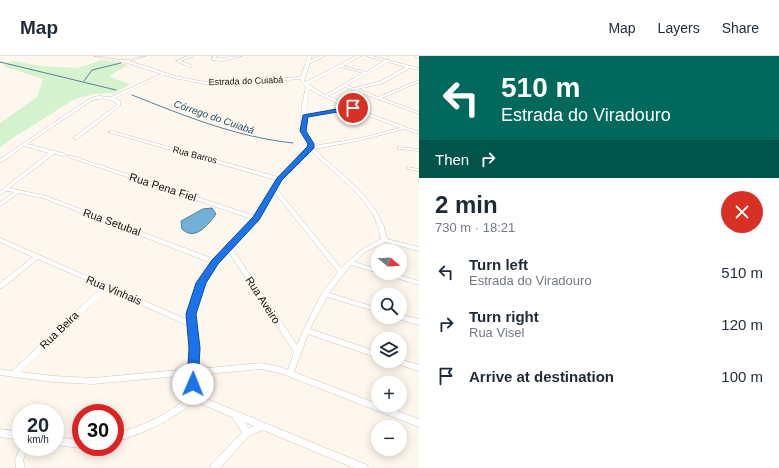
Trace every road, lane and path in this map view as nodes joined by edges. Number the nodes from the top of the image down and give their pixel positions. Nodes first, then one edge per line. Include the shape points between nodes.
1 (96, 56) edge
2 (112, 56) edge
3 (144, 56) edge
4 (191, 56) edge
5 (215, 56) edge
6 (240, 56) edge
7 (310, 56) edge
8 (323, 56) edge
9 (359, 56) edge
10 (368, 56) edge
11 (105, 58) junction
12 (125, 61) junction
13 (387, 61) junction
14 (308, 62) junction
15 (190, 66) dead end
16 (341, 66) junction
17 (410, 66) junction
18 (419, 69) edge
19 (366, 73) junction
20 (163, 74) junction
21 (303, 78) junction
22 (419, 81) edge
23 (307, 86) junction
24 (346, 86) junction
25 (354, 89) junction
26 (326, 96) junction
27 (112, 98) junction
28 (378, 98) junction
29 (353, 108) junction
30 (419, 113) edge
31 (305, 116) junction
32 (404, 128) junction
33 (110, 132) dead end
34 (419, 133) edge
35 (75, 138) dead end
36 (24, 145) junction
37 (311, 148) junction
38 (400, 148) dead end
39 (419, 150) edge
40 (52, 153) junction
41 (0, 161) edge
42 (409, 168) dead end
43 (419, 170) edge
44 (279, 179) junction
45 (274, 188) junction
46 (6, 189) junction
47 (17, 192) junction
48 (0, 193) edge
49 (0, 204) edge
50 (256, 218) junction
51 (0, 240) edge
52 (384, 240) junction
53 (229, 248) junction
54 (419, 249) edge
55 (36, 257) junction
56 (215, 262) junction
57 (350, 263) junction
58 (371, 269) edge
59 (341, 272) junction
60 (407, 279) edge
61 (419, 283) edge
62 (0, 286) edge
63 (106, 287) junction
64 (324, 294) junction
65 (371, 308) edge
66 (407, 318) edge
67 (419, 322) edge
68 (191, 324) junction
69 (307, 331) junction
70 (298, 352) junction
71 (371, 353) edge
72 (407, 364) edge
73 (419, 368) edge
74 (1, 370) edge
75 (193, 372) junction
76 (13, 374) junction
77 (290, 374) junction
78 (193, 397) junction
79 (236, 416) junction
80 (419, 423) edge
81 (263, 426) junction
82 (0, 433) edge
83 (246, 433) junction
84 (12, 435) edge
85 (124, 435) edge
86 (20, 456) edge
87 (21, 468) edge
88 (214, 468) edge
89 (364, 468) edge

1 - 11 street, Estrada do Cuiabá
2 - 11 street
3 - 12 street
4 - 15 street via 178,61
5 - 6 street via 213,59 219,60
7 - 14 street
8 - 14 street
9 - 16 street
10 - 13 street
11 - 12 street, Estrada do Cuiabá
12 - 20 street, Estrada do Cuiabá
13 - 17 street
13 - 19 street
14 - 21 street
16 - 19 street
16 - 23 street
17 - 18 street
17 - 25 street via 386,81
19 - 24 street
20 - 21 street, Estrada do Cuiabá via 216,83
20 - 27 street
21 - 23 street via 302,82
22 - 28 street
23 - 26 street
23 - 31 street
24 - 25 street
24 - 26 street
25 - 28 street
26 - 29 street
27 - 35 street via 119,102 119,105
27 - 36 street via 94,98
28 - 30 street
29 - 31 street
29 - 32 street
31 - 37 street via 303,131
32 - 34 street
32 - 37 street
33 - 44 street, Rua Barros
36 - 40 street, Rua Pena Fiel
36 - 41 street
37 - 44 street
37 - 52 street via 372,210 381,225
38 - 39 street
40 - 46 street
40 - 50 street, Rua Pena Fiel
42 - 43 street
44 - 45 street
45 - 50 street
45 - 59 street
46 - 47 street, Rua Setubal
46 - 48 street
47 - 49 street
47 - 56 street, Rua Setubal via 44,197
50 - 53 street
51 - 55 street, Rua Vinhais
52 - 54 street
52 - 57 street via 362,251
53 - 56 street
53 - 70 street, Rua Aveiro
55 - 62 street
55 - 63 street, Rua Vinhais
56 - 68 street via 201,283 194,303
57 - 58 street
57 - 59 street
59 - 64 street
60 - 61 street
63 - 68 street, Rua Vinhais
63 - 76 street, Rua Beira
64 - 65 street
64 - 69 street
66 - 67 street
68 - 75 street
69 - 70 street
69 - 71 street
70 - 77 street
72 - 73 street
74 - 76 street
75 - 76 street via 88,381
75 - 77 street via 261,366
75 - 78 street
77 - 80 street
78 - 79 street
78 - 85 street via 174,412 142,429
79 - 81 street
79 - 83 street
81 - 83 street
81 - 89 street
82 - 84 street
83 - 88 street
86 - 87 street

